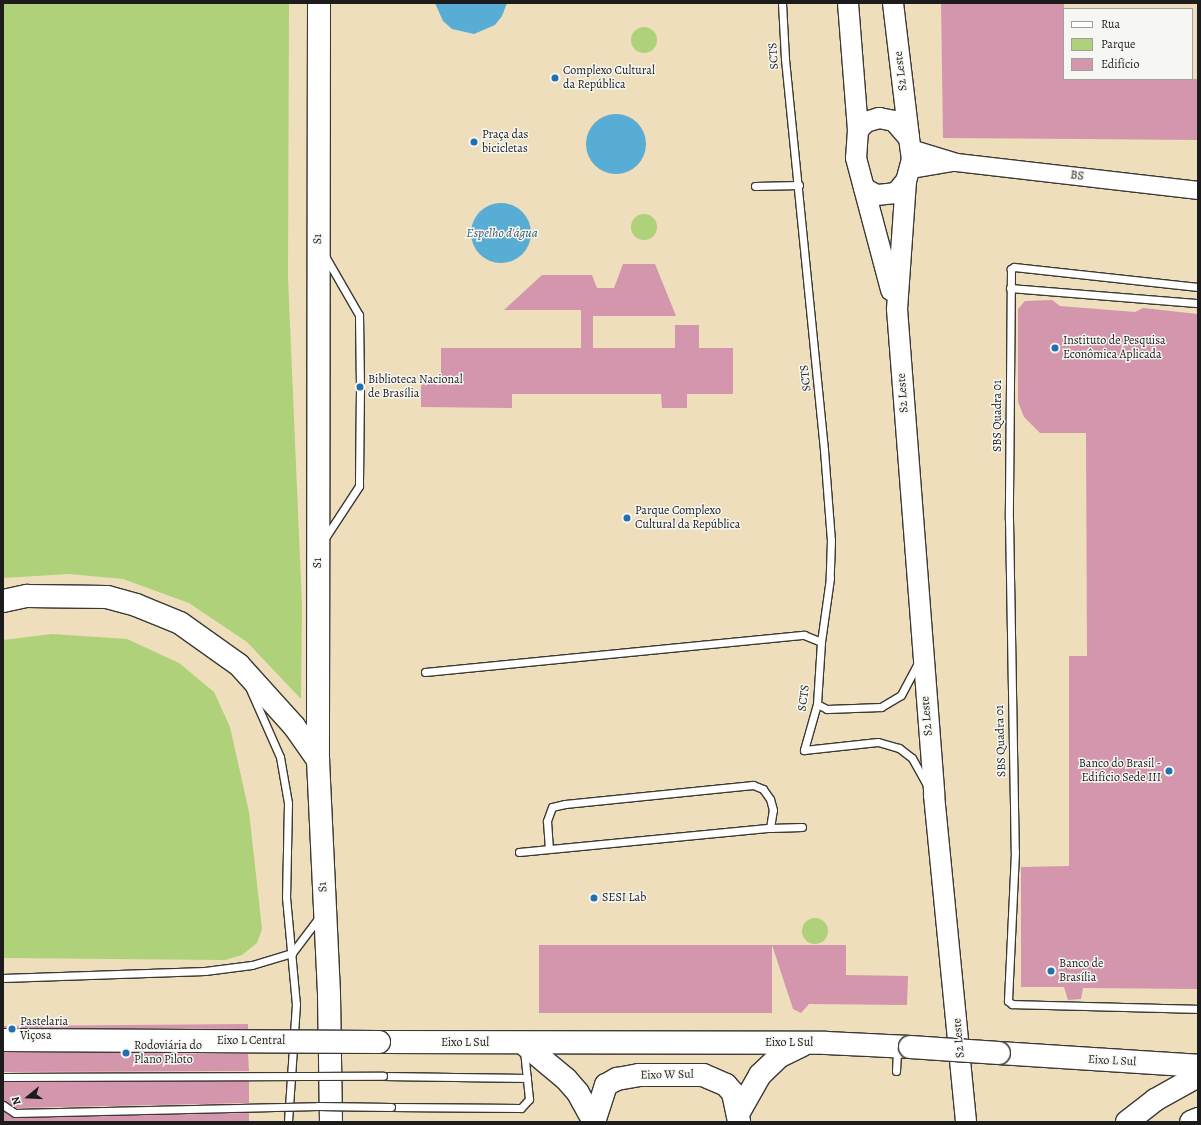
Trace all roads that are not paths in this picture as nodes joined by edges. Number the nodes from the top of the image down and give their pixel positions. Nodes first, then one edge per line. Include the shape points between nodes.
1 (319, 3) edge
2 (782, 3) edge
3 (848, 3) edge
4 (893, 3) edge
5 (858, 130) junction
6 (910, 143) junction
7 (956, 162) junction
8 (908, 175) junction
9 (799, 185) junction
10 (755, 186) dead end
11 (864, 188) junction
12 (1198, 190) edge
13 (318, 244) junction
14 (1010, 288) junction
15 (1198, 288) edge
16 (1198, 303) edge
17 (897, 309) junction
18 (318, 550) junction
19 (3, 601) edge
20 (821, 642) junction
21 (922, 654) junction
22 (239, 665) junction
23 (425, 672) dead end
24 (817, 704) junction
25 (318, 760) junction
26 (934, 795) junction
27 (770, 828) junction
28 (802, 828) dead end
29 (549, 849) junction
30 (520, 852) dead end
31 (325, 909) junction
32 (292, 954) junction
33 (3, 978) edge
34 (1198, 1009) edge
35 (3, 1040) edge
36 (379, 1042) joint
37 (808, 1043) junction
38 (524, 1044) junction
39 (904, 1047) junction
40 (1198, 1066) edge
41 (896, 1071) dead end
42 (1198, 1076) edge
43 (3, 1077) edge
44 (527, 1078) junction
45 (3, 1105) edge
46 (739, 1117) edge
47 (1198, 1119) edge
48 (288, 1122) edge
49 (331, 1122) edge
50 (594, 1122) edge
51 (966, 1122) edge
52 (1127, 1122) edge
53 (1191, 1122) edge

1 - 13 main road, S1
2 - 9 lane, SCTS via 785,60
3 - 5 main road
4 - 6 main road, S2 Leste
5 - 6 main road via 866,122 887,118 900,125
5 - 11 main road via 856,158
6 - 7 street, BS
6 - 8 main road
7 - 8 street, BS
7 - 12 street, BS
8 - 11 main road via 896,194 884,196
8 - 17 main road, S2 Leste via 898,263
9 - 10 lane
9 - 20 lane, SCTS via 830,540 830,578
11 - 17 main road, S2 Leste
13 - 18 main road, S1
13 - 18 lane via 359,315 360,387 359,486
14 - 15 lane, SBS Quadra 01 via 1011,269 1014,267
14 - 16 lane
14 - 34 lane, SBS Quadra 01 via 1009,543 1015,852 1008,1001 1012,1004
17 - 21 main road, S2 Leste
18 - 25 main road, S1
19 - 22 main road via 26,596 107,597 136,605 180,623
20 - 23 lane via 804,635
20 - 24 lane, SCTS
21 - 24 lane via 906,689 895,701 881,707 827,709
21 - 26 main road, S2 Leste
22 - 25 main road via 294,726
22 - 32 lane via 280,757 287,795 286,897
24 - 26 lane, SCTS via 804,750 878,742 899,748 912,758
25 - 31 main road, S1
26 - 51 main road, S2 Leste
27 - 28 lane
27 - 29 lane
27 - 29 lane via 773,810 770,799 763,790 753,785 552,807 547,821
29 - 30 lane
31 - 32 lane
31 - 49 main road, S1
32 - 33 lane via 252,965 205,972
32 - 48 lane via 296,1004
35 - 36 main road, Eixo L Central, bridge
36 - 38 main road, Eixo L Sul
37 - 38 main road, Eixo L Sul
37 - 39 main road, Eixo L Sul
37 - 46 main road via 780,1056 760,1075
38 - 44 lane
38 - 50 main road via 566,1079 578,1093
39 - 40 main road, Eixo L Sul, bridge
39 - 41 lane
42 - 52 main road via 1154,1100
43 - 44 lane, bridge
44 - 45 lane, bridge via 529,1099 521,1108 318,1106 15,1113
46 - 50 main road, Eixo W Sul via 733,1093 716,1080 703,1075 639,1075 623,1077 606,1085
47 - 53 main road

